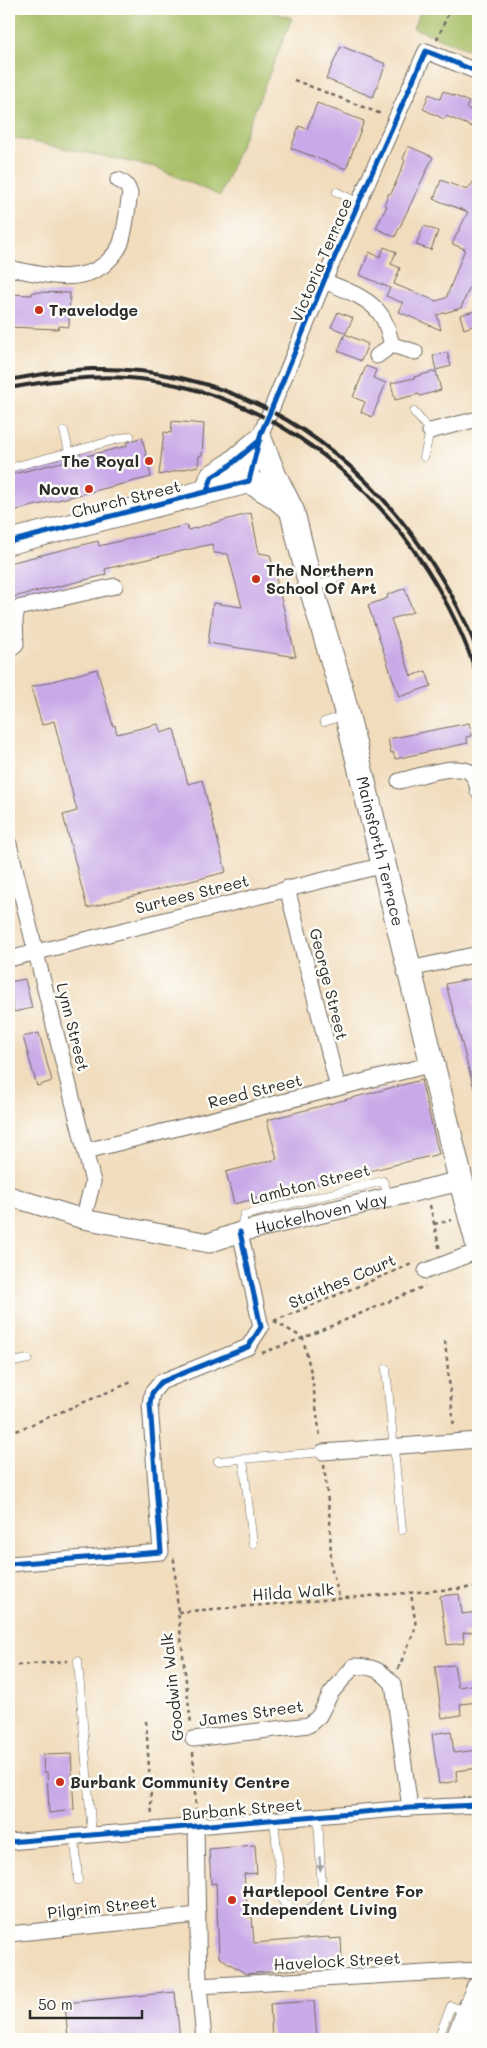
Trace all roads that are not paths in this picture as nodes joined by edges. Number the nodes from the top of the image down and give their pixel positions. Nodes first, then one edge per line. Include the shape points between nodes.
1 (478, 72) edge
2 (118, 180) dead end
3 (337, 192) dead end
4 (359, 203) junction
5 (9, 268) edge
6 (324, 281) junction
7 (392, 344) junction
8 (415, 352) dead end
9 (377, 356) dead end
10 (414, 412) dead end
11 (478, 419) edge
12 (64, 431) dead end
13 (430, 432) junction
14 (130, 436) dead end
15 (260, 440) junction
16 (69, 451) junction
17 (424, 456) dead end
18 (9, 468) edge
19 (249, 481) junction
20 (208, 491) junction
21 (292, 511) junction
22 (9, 542) edge
23 (351, 573) dead end
24 (115, 586) dead end
25 (311, 587) junction
26 (9, 650) edge
27 (347, 714) junction
28 (324, 722) dead end
29 (399, 781) dead end
30 (478, 791) edge
31 (9, 844) edge
32 (384, 865) junction
33 (287, 888) junction
34 (35, 952) junction
35 (478, 954) edge
36 (9, 959) edge
37 (410, 969) junction
38 (433, 1064) junction
39 (338, 1088) junction
40 (86, 1151) junction
41 (461, 1181) junction
42 (9, 1196) edge
43 (83, 1219) junction
44 (240, 1232) junction
45 (478, 1244) edge
46 (427, 1277) road end
47 (28, 1359) dead end
48 (9, 1362) edge
49 (386, 1369) dead end
50 (478, 1440) edge
51 (394, 1446) junction
52 (323, 1452) joint
53 (243, 1459) junction
54 (218, 1461) dead end
55 (402, 1530) dead end
56 (253, 1544) dead end
57 (9, 1564) edge
58 (78, 1661) road end
59 (193, 1739) road end
60 (478, 1806) edge
61 (410, 1808) junction
62 (318, 1815) junction
63 (274, 1818) junction
64 (196, 1826) junction
65 (92, 1836) junction
66 (75, 1837) junction
67 (9, 1842) edge
68 (78, 1880) dead end
69 (198, 1915) junction
70 (9, 1934) edge
71 (478, 1970) edge
72 (199, 1986) junction
73 (478, 1989) edge
74 (469, 2012) junction
75 (204, 2039) edge
76 (438, 2039) edge
77 (458, 2039) edge

1 - 4 street, Victoria Terrace via 429,53
2 - 5 street via 124,182 130,194 121,244 100,268 86,275 57,278
3 - 4 lane
4 - 6 street, Victoria Terrace
6 - 7 street via 369,303 381,315
6 - 15 street, Victoria Terrace
7 - 8 street
7 - 9 street
10 - 13 lane
11 - 13 street
12 - 16 lane
13 - 17 lane
14 - 16 lane
15 - 19 street, Victoria Terrace
15 - 20 main road via 212,477
15 - 21 main road, Mainsforth Terrace
16 - 18 lane
19 - 20 main road, Church Street
19 - 21 main road via 275,496
20 - 22 main road, Church Street
21 - 25 main road, Mainsforth Terrace
23 - 25 lane
24 - 26 street via 18,608 14,618 16,644
25 - 27 main road, Mainsforth Terrace
27 - 28 lane
27 - 32 main road, Mainsforth Terrace
29 - 30 street via 454,768 469,771 477,780
31 - 34 street, Lynn Street
32 - 33 street, Surtees Street
32 - 37 main road, Mainsforth Terrace
33 - 34 street, Surtees Street
33 - 39 street, George Street
34 - 36 street, Surtees Street
34 - 40 street, Lynn Street
35 - 37 street
37 - 38 main road, Mainsforth Terrace
38 - 39 street, Reed Street
38 - 41 main road, Mainsforth Terrace
39 - 40 street, Reed Street
40 - 43 street, Lynn Street via 93,1182
41 - 44 street, Huckelhoven Way
41 - 45 main road, Mainsforth Terrace
42 - 43 street, Huckelhoven Way
43 - 44 street, Huckelhoven Way via 208,1243
44 - 57 street via 261,1327 248,1347 162,1382 152,1393 150,1404 161,1552
45 - 46 street
47 - 48 lane
49 - 51 lane
50 - 51 street
51 - 52 street
51 - 55 lane
52 - 53 lane
53 - 54 lane
53 - 56 lane
58 - 65 lane
59 - 61 street, James Street via 309,1725 319,1716 331,1692 354,1666 370,1667 383,1672 393,1684
60 - 61 street, Burbank Street
61 - 62 street, Burbank Street
62 - 63 street, Burbank Street
62 -> 63 lane via 322,1893 319,1902 304,1911 286,1906 282,1900
63 - 64 street, Burbank Street
64 - 65 street, Burbank Street
64 - 69 street
65 - 66 street, Burbank Street
66 - 67 street, Burbank Street
66 - 68 lane
69 - 70 street, Pilgrim Street
69 - 72 street
71 - 72 street, Havelock Street
72 - 75 street
73 - 74 main road
74 - 76 lane via 451,2006
74 - 77 main road

